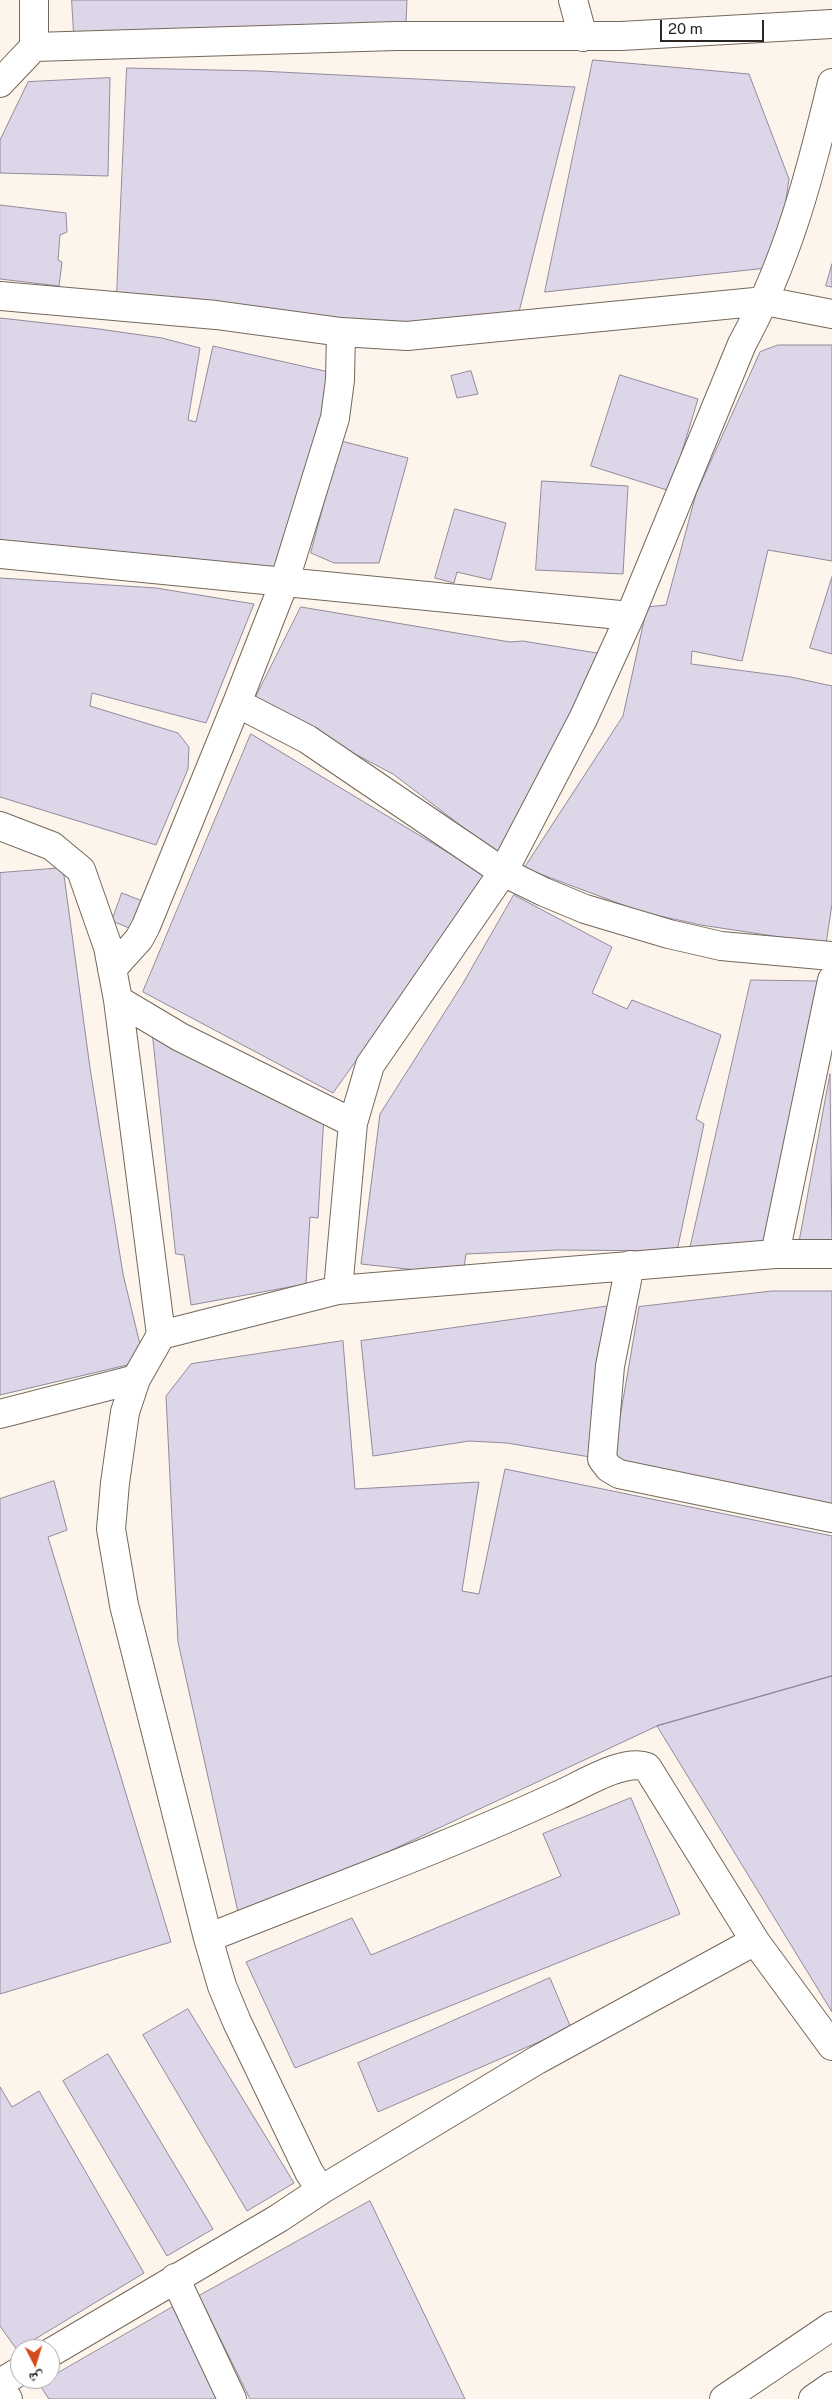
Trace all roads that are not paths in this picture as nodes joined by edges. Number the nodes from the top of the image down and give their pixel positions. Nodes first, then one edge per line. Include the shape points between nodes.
1 (34, 0) edge
2 (573, 0) edge
3 (832, 24) edge
4 (583, 37) junction
5 (34, 47) junction
6 (0, 83) edge
7 (832, 83) edge
8 (0, 296) edge
9 (765, 301) junction
10 (832, 314) edge
11 (341, 332) junction
12 (0, 554) edge
13 (284, 583) junction
14 (630, 616) junction
15 (237, 703) junction
16 (0, 826) edge
17 (503, 872) junction
18 (832, 956) edge
19 (112, 969) junction
20 (832, 980) edge
21 (118, 1000) junction
22 (353, 1123) junction
23 (775, 1254) junction
24 (832, 1254) edge
25 (630, 1265) junction
26 (338, 1290) junction
27 (161, 1335) junction
28 (136, 1380) junction
29 (0, 1414) edge
30 (832, 1518) edge
31 (208, 1938) junction
32 (755, 1941) junction
33 (832, 2046) edge
34 (321, 2190) junction
35 (175, 2278) junction
36 (832, 2326) edge
37 (60, 2347) edge
38 (0, 2385) edge
39 (832, 2386) edge
40 (8, 2399) edge
41 (232, 2399) edge
42 (724, 2399) edge
43 (813, 2399) edge

1 - 5 street
2 - 4 street
3 - 4 street
4 - 5 street via 396,36
5 - 6 street
7 - 9 street via 800,208
8 - 11 street via 216,315
9 - 10 street
9 - 11 street via 407,336
9 - 14 street via 742,344
11 - 13 street via 335,418
12 - 13 street
13 - 14 street
13 - 15 street
14 - 17 street via 602,681
15 - 17 street via 307,739
15 - 19 street via 146,926
16 - 19 street via 52,846 81,870 108,947
17 - 18 street via 585,909 669,934 721,946
17 - 22 street via 370,1065
19 - 21 street
20 - 23 street
21 - 22 street via 180,1037
21 - 27 street
22 - 26 street
23 - 24 street
23 - 25 street
25 - 26 street
25 - 30 street via 610,1366 602,1459 609,1468 618,1474
26 - 27 street
27 - 28 street
28 - 29 street
28 - 31 street via 125,1412 111,1529 124,1605
31 - 32 street via 524,1812 615,1770 638,1764 647,1767
31 - 34 street via 237,2022 305,2164
32 - 33 street
32 - 34 street via 536,2060
34 - 35 street
35 - 37 street
35 - 41 street
36 - 42 street
38 - 40 street
39 - 43 street

